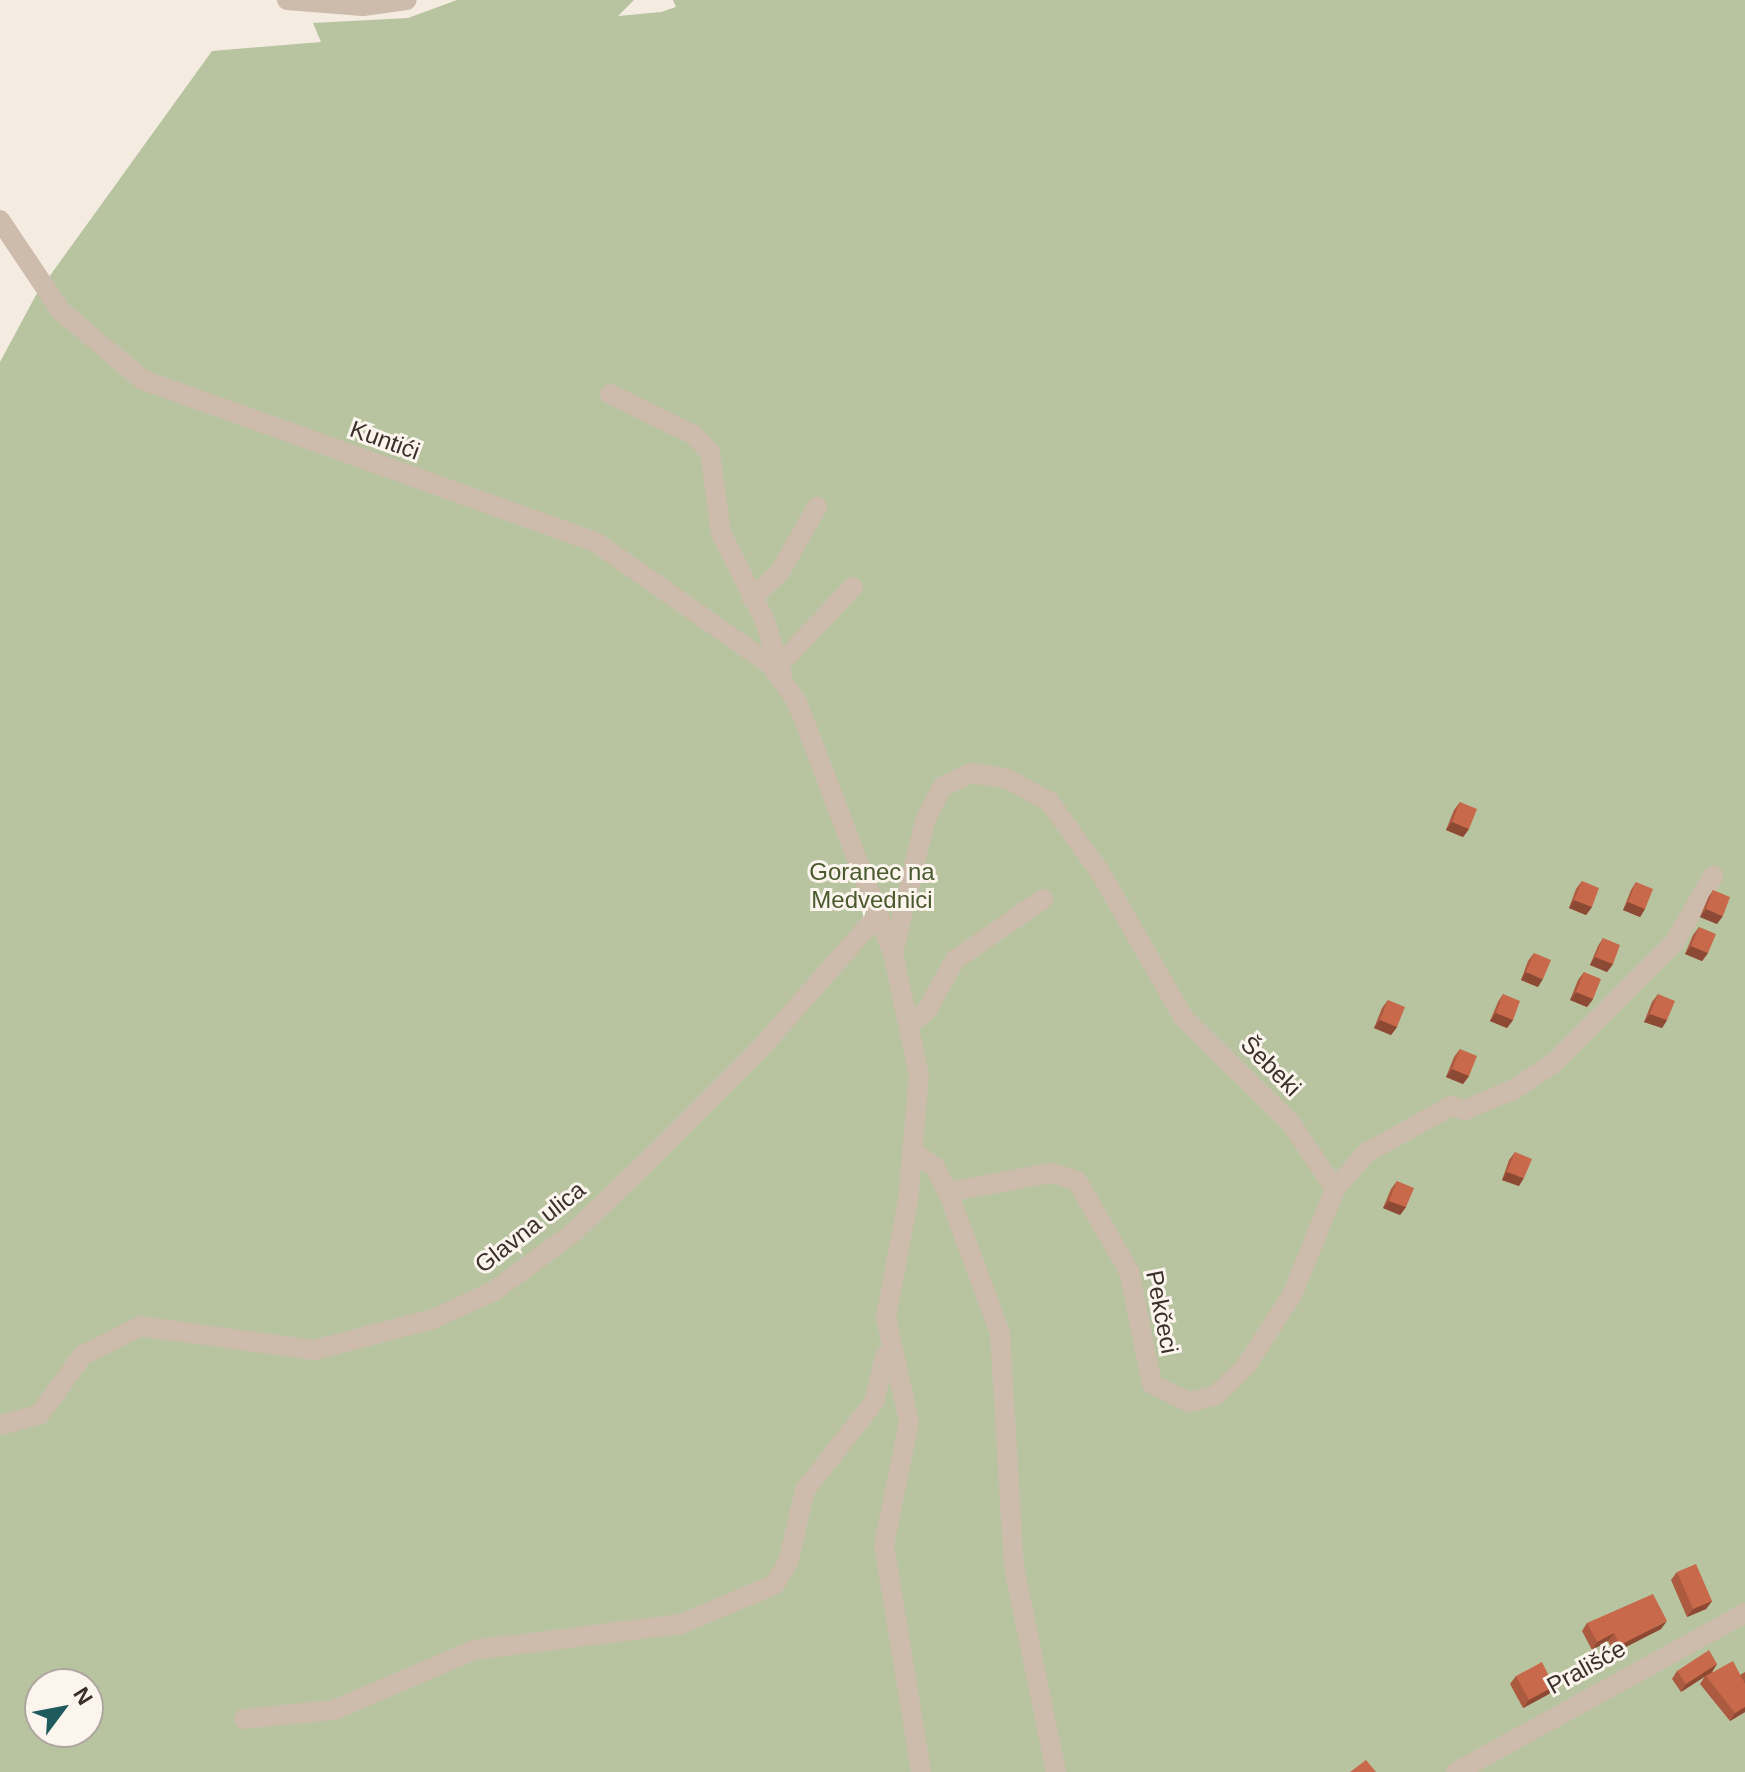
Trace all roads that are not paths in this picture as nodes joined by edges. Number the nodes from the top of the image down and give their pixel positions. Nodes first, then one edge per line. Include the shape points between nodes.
1 (287, 0) edge
2 (407, 0) edge
3 (0, 220) edge
4 (610, 394) dead end
5 (817, 507) dead end
6 (853, 587) dead end
7 (752, 598) junction
8 (782, 671) junction
9 (1713, 876) dead end
10 (1043, 899) dead end
11 (879, 914) junction
12 (893, 953) junction
13 (910, 1024) junction
14 (912, 1151) junction
15 (1335, 1189) junction
16 (948, 1192) junction
17 (892, 1352) junction
18 (0, 1425) edge
19 (1745, 1613) edge
20 (244, 1719) dead end
21 (921, 1772) edge
22 (1056, 1772) edge
23 (1456, 1772) edge

1 - 2 street via 363,6
3 - 8 street, Kuntići via 61,311 143,380 597,543 691,602
4 - 7 street, Kuntići via 706,445 721,533
5 - 7 street via 780,572
6 - 8 street
7 - 8 street, Kuntići
8 - 11 street, Kuntići
9 - 15 street via 1674,943 1555,1062 1515,1089 1465,1110 1451,1106 1366,1153
10 - 13 street via 955,960 927,1010
11 - 12 street, Kuntići
11 - 18 street, Glavna ulica via 759,1050 656,1153 574,1232 494,1291 433,1319 314,1350 140,1326 82,1356 39,1415
12 - 13 street
12 - 15 street, Šebeki via 917,879 925,821 942,787 971,773 1007,779 1049,801 1100,872 1183,1017 1290,1122
13 - 14 street via 919,1075
14 - 16 street via 935,1167
14 - 17 street via 891,1260 886,1318
15 - 16 street, Pekčeci via 1292,1295 1246,1366 1215,1396 1188,1402 1152,1384 1129,1271 1077,1181 1051,1173
16 - 22 street via 1000,1333 1013,1557
17 - 20 street via 885,1356 874,1402 805,1490 788,1563 764,1591 681,1624 474,1650 308,1717
17 - 21 street via 909,1422 884,1545
19 - 23 street, Prališće

